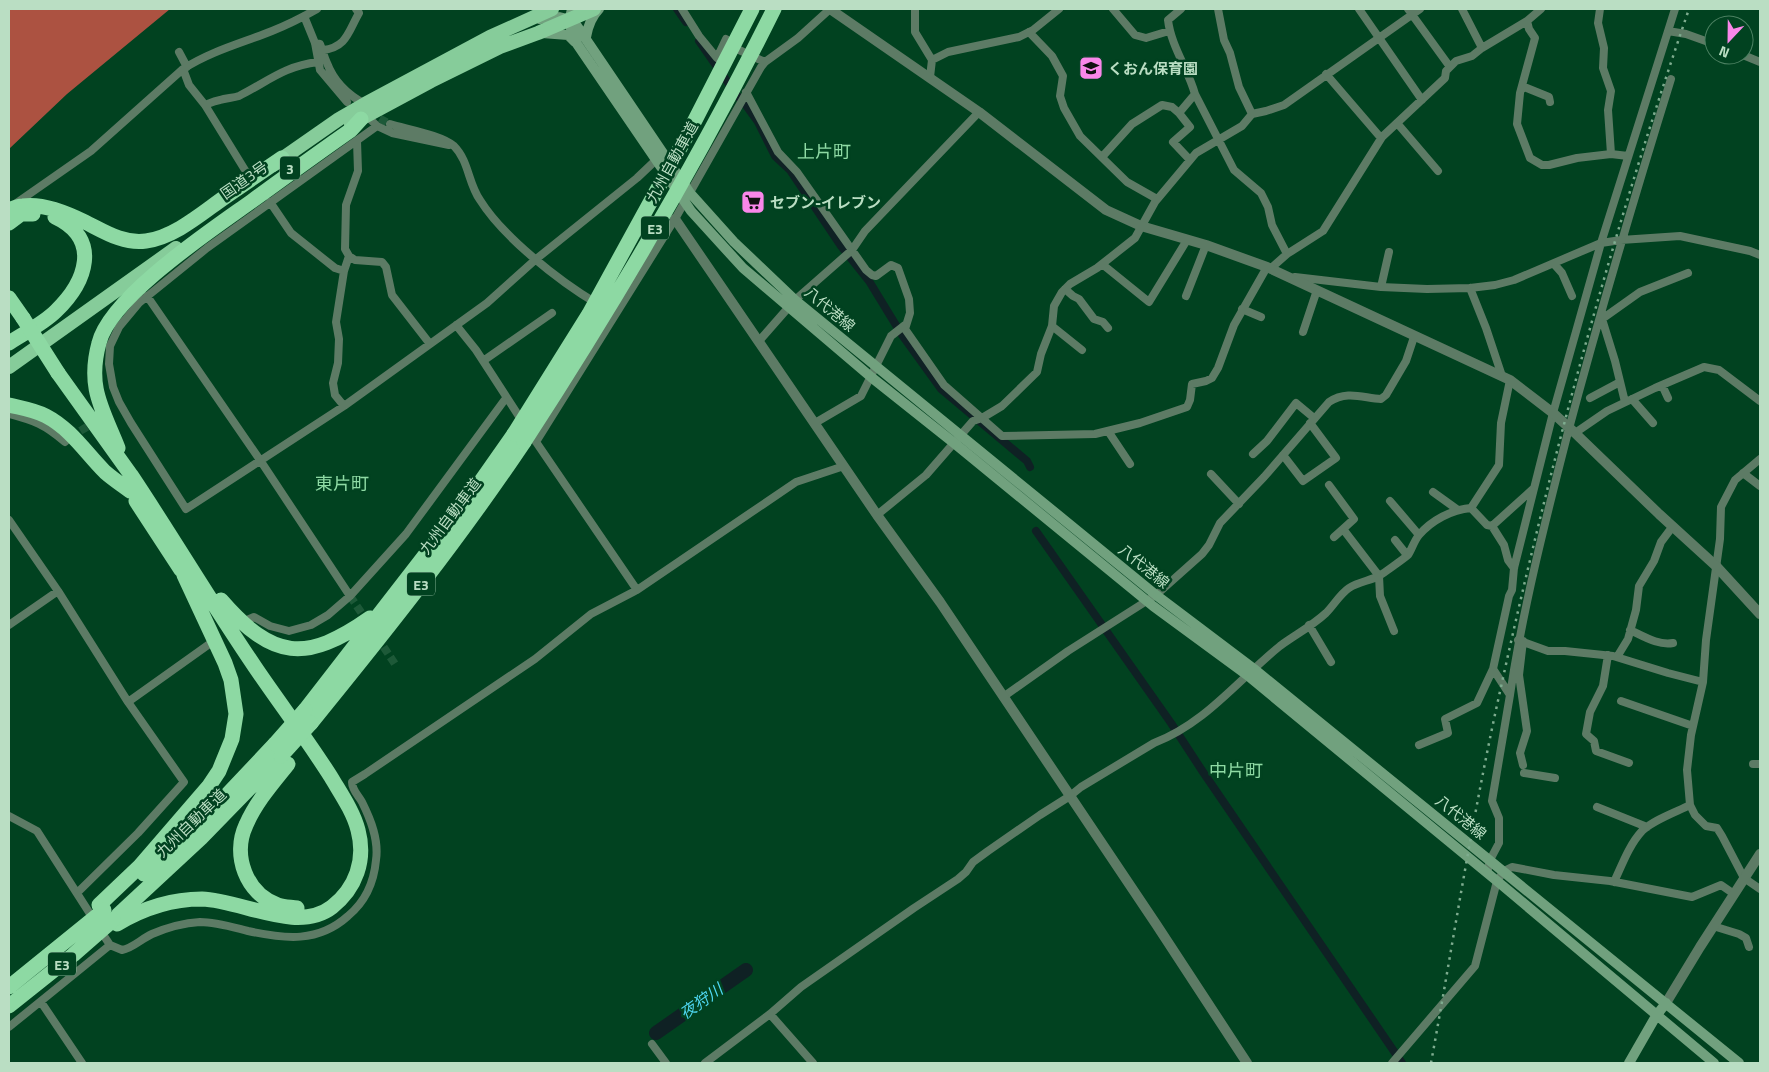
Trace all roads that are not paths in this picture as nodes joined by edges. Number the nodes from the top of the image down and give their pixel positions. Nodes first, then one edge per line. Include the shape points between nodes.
1 (317, 9) edge
2 (356, 9) edge
3 (552, 9) edge
4 (594, 9) edge
5 (599, 9) edge
6 (682, 9) edge
7 (747, 9) edge
8 (752, 9) edge
9 (774, 9) edge
10 (779, 9) edge
11 (830, 9) edge
12 (915, 9) edge
13 (1059, 9) edge
14 (1113, 9) edge
15 (1181, 9) edge
16 (1218, 9) edge
17 (1359, 9) edge
18 (1420, 9) edge
19 (1462, 9) edge
20 (1541, 9) edge
21 (1600, 9) edge
22 (1674, 9) edge
23 (1410, 12) edge
24 (571, 14) edge
25 (304, 16) junction
26 (1527, 21) junction
27 (526, 22) junction
28 (1668, 30) junction
29 (1169, 31) junction
30 (1029, 32) junction
31 (538, 34) junction
32 (586, 37) junction
33 (1378, 38) junction
34 (1704, 40) edge
35 (315, 42) junction
36 (577, 44) junction
37 (733, 46) junction
38 (756, 46) junction
39 (1482, 48) junction
40 (323, 50) junction
41 (179, 52) dead end
42 (932, 60) junction
43 (318, 62) junction
44 (765, 62) junction
45 (185, 66) junction
46 (1450, 67) junction
47 (1326, 74) junction
48 (930, 78) junction
49 (1671, 80) dead end
50 (1522, 86) junction
51 (746, 92) junction
52 (1195, 94) junction
53 (1422, 100) junction
54 (347, 102) dead end
55 (1550, 102) dead end
56 (205, 105) junction
57 (978, 112) junction
58 (1179, 113) junction
59 (1252, 114) junction
60 (367, 116) junction
61 (1397, 122) junction
62 (390, 124) tunnel mouth
63 (1381, 138) junction
64 (357, 140) junction
65 (1219, 140) junction
66 (453, 145) junction
67 (1611, 154) junction
68 (1628, 156) junction
69 (1102, 157) junction
70 (282, 158) junction
71 (656, 160) junction
72 (1190, 160) junction
73 (1438, 171) dead end
74 (253, 178) junction
75 (690, 193) junction
76 (1157, 199) junction
77 (270, 202) junction
78 (685, 202) junction
79 (9, 209) edge
80 (675, 219) junction
81 (9, 223) edge
82 (1142, 226) junction
83 (1187, 240) junction
84 (1621, 240) junction
85 (1601, 243) junction
86 (1206, 245) junction
87 (852, 250) junction
88 (1389, 252) dead end
89 (1287, 254) junction
90 (1760, 255) edge
91 (349, 256) junction
92 (535, 260) junction
93 (1102, 264) junction
94 (1555, 265) junction
95 (1268, 268) junction
96 (344, 271) junction
97 (1688, 273) dead end
98 (1285, 276) junction
99 (1381, 287) junction
100 (1470, 288) junction
101 (1065, 289) junction
102 (1317, 290) junction
103 (147, 296) junction
104 (1186, 296) dead end
105 (1572, 296) dead end
106 (9, 298) edge
107 (792, 304) junction
108 (1242, 309) junction
109 (552, 313) dead end
110 (615, 314) junction
111 (1261, 317) dead end
112 (16, 318) edge
113 (456, 325) junction
114 (905, 325) junction
115 (1052, 326) junction
116 (1108, 328) dead end
117 (1303, 332) dead end
118 (1414, 336) junction
119 (759, 341) junction
120 (9, 344) edge
121 (430, 344) junction
122 (1082, 350) dead end
123 (9, 360) edge
124 (483, 361) junction
125 (876, 366) junction
126 (9, 367) edge
127 (54, 375) junction
128 (871, 377) junction
129 (1506, 378) junction
130 (1620, 382) junction
131 (1662, 385) junction
132 (506, 398) junction
133 (1590, 398) dead end
134 (1668, 398) dead end
135 (1628, 401) junction
136 (1760, 401) edge
137 (9, 405) edge
138 (344, 406) junction
139 (1553, 413) junction
140 (9, 414) edge
141 (981, 418) junction
142 (1312, 421) junction
143 (815, 423) junction
144 (1653, 423) dead end
145 (1572, 430) junction
146 (1108, 431) junction
147 (69, 438) dead end
148 (525, 439) junction
149 (957, 439) junction
150 (1253, 454) dead end
151 (1283, 455) junction
152 (1760, 459) edge
153 (260, 460) junction
154 (1130, 464) dead end
155 (844, 466) junction
156 (1743, 473) junction
157 (130, 474) junction
158 (1211, 474) dead end
159 (1330, 485) dead end
160 (1760, 486) edge
161 (1533, 489) junction
162 (130, 491) junction
163 (1432, 492) dead end
164 (1390, 501) dead end
165 (1239, 504) junction
166 (1471, 508) junction
167 (1458, 510) junction
168 (878, 515) junction
169 (9, 520) edge
170 (1492, 526) junction
171 (1672, 526) junction
172 (1343, 529) junction
173 (1419, 535) junction
174 (1334, 536) dead end
175 (1395, 540) dead end
176 (1408, 556) junction
177 (1716, 566) junction
178 (186, 568) junction
179 (1514, 568) junction
180 (1379, 576) junction
181 (58, 590) junction
182 (637, 590) junction
183 (1156, 595) junction
184 (350, 596) junction
185 (391, 600) junction
186 (1146, 601) junction
187 (1760, 614) edge
188 (247, 620) dead end
189 (9, 625) edge
190 (1309, 625) junction
191 (1630, 630) junction
192 (1394, 631) dead end
193 (1521, 640) junction
194 (1672, 643) dead end
195 (208, 645) dead end
196 (1608, 655) junction
197 (1617, 657) junction
198 (1330, 662) dead end
199 (1493, 669) junction
200 (1251, 672) junction
201 (1703, 682) junction
202 (1510, 695) junction
203 (1003, 697) junction
204 (1621, 701) dead end
205 (128, 702) junction
206 (310, 722) junction
207 (1694, 726) junction
208 (1419, 745) dead end
209 (281, 754) junction
210 (1630, 763) dead end
211 (1555, 778) dead end
212 (1070, 796) junction
213 (1690, 805) junction
214 (1597, 807) dead end
215 (9, 816) edge
216 (1647, 827) junction
217 (1760, 854) edge
218 (1490, 860) junction
219 (1504, 871) junction
220 (1487, 874) junction
221 (1744, 878) junction
222 (1497, 881) junction
223 (1614, 882) junction
224 (1760, 889) edge
225 (77, 893) junction
226 (1734, 894) junction
227 (108, 914) junction
228 (1714, 926) junction
229 (110, 945) junction
230 (1749, 947) dead end
231 (14, 983) edge
232 (41, 1002) junction
233 (1666, 1003) junction
234 (9, 1006) edge
235 (770, 1014) junction
236 (1656, 1016) junction
237 (9, 1027) edge
238 (652, 1044) dead end
239 (82, 1063) edge
240 (666, 1063) edge
241 (705, 1063) edge
242 (813, 1063) edge
243 (1247, 1063) edge
244 (1392, 1063) edge
245 (1629, 1063) edge
246 (1714, 1063) edge
247 (1739, 1063) edge

1 - 25 street
2 - 40 street via 359,13 344,42
3 - 27 highway, 国道3号 / 3
4 - 24 highway, 国道3号 / 3
5 - 32 main road via 594,13
6 - 44 street via 718,58 726,39
7 - 37 highway, bridge
8 - 37 highway, 九州自動車道 / E3, bridge
9 - 38 highway, 九州自動車道 / E3, bridge
10 - 38 highway, bridge
11 - 44 street
11 - 48 street
12 - 42 street via 915,32
13 - 30 street
14 - 29 street via 1135,35 1146,38
15 - 29 street via 1168,20
16 - 59 street via 1224,40
17 - 33 street
18 - 23 street
19 - 39 street
20 - 26 street
21 - 67 street via 1598,23 1604,48 1603,68 1611,92 1608,110
22 - 28 street
23 - 33 street
23 - 46 street
24 - 27 main road
24 - 31 highway, 国道3号 / 3
24 - 32 main road, 八代港線
24 - 36 main road, 八代港線 via 572,34
25 - 35 street
25 - 45 street
26 - 39 street
26 - 50 street via 1536,38
27 - 60 highway, 国道3号 / 3 via 490,38
28 - 34 street
28 - 68 street
29 - 52 street
30 - 42 street via 948,52
30 - 69 street via 1052,56 1063,76 1060,96 1080,136
31 - 36 main road via 547,32 568,36
31 - 60 highway, 国道3号 / 3 via 500,47
32 - 75 main road, 八代港線
33 - 47 street
33 - 53 street
35 - 40 street
35 - 43 street
36 - 71 main road, 八代港線
37 - 148 highway, 九州自動車道 / E3, bridge
38 - 148 highway, 九州自動車道 / E3, bridge via 659,221
39 - 46 street
40 - 60 street via 327,65 339,84
41 - 45 street
42 - 48 street
43 - 54 street via 320,70
43 - 56 street via 288,69 237,97
44 - 51 street
45 - 56 street via 189,85
45 - 79 street via 91,151
46 - 53 street via 1445,78
47 - 59 street via 1284,105
47 - 63 street
48 - 57 street
49 - 84 street
50 - 55 street via 1549,97
50 - 67 street via 1517,124 1530,158 1549,165
51 - 75 street
51 - 87 street via 778,152 797,172
52 - 58 street
52 - 65 street
53 - 61 street
56 - 74 street
57 - 82 street via 1106,210
57 - 87 street via 865,231
58 - 69 street via 1166,105 1157,108 1132,124
58 - 72 street via 1190,127 1174,142
59 - 65 street via 1242,126
60 - 64 street
60 - 66 street via 392,133
60 - 70 highway, 国道3号 / 3 via 339,119
60 - 126 highway, 国道3号 / 3
60 - 157 highway via 166,265 109,321 99,341 96,358 96,395
61 - 63 street
61 - 73 street
62 - 66 street via 440,138
63 - 89 street via 1323,231
64 - 77 street
64 - 91 street via 358,171 346,205 345,249
65 - 72 street
65 - 89 street via 1234,170 1261,193
66 - 92 street via 464,159 473,190 487,212
67 - 68 street
68 - 85 street
69 - 76 street via 1127,182
70 - 74 highway
70 - 123 highway, 国道3号 / 3
71 - 78 main road, 八代港線
71 - 92 street
72 - 76 street
74 - 79 highway via 166,236 145,241 124,240 48,209 24,205
75 - 78 street
75 - 107 main road, 八代港線
76 - 82 street
77 - 96 street via 291,233 335,268
77 - 103 street
78 - 80 street
78 - 107 main road, 八代港線 via 743,268
80 - 110 street
80 - 119 street
81 - 120 highway via 21,214 57,218 73,228 84,245 85,264 76,288 56,311
82 - 83 street
82 - 93 street via 1135,238
83 - 86 street
83 - 93 street via 1149,302
84 - 85 street
84 - 90 street via 1680,236
84 - 145 street
85 - 94 street
85 - 139 street
86 - 95 street
86 - 104 street
87 - 107 street
87 - 114 street via 872,275 876,276 891,265 898,268 909,299 910,313
88 - 99 street
89 - 95 street
91 - 96 street
91 - 121 street via 361,261 382,262 392,295
92 - 110 street
92 - 113 street via 487,303
93 - 101 street
94 - 100 street via 1495,285
94 - 105 street
95 - 98 street
95 - 108 street
96 - 138 street via 336,322 340,338 338,363 333,383 335,396
97 - 130 street via 1640,292 1602,319
98 - 99 street
98 - 102 street
99 - 100 street
100 - 129 street
101 - 115 street via 1054,306
101 - 116 street via 1079,299 1094,319
102 - 117 street
102 - 118 street
103 - 153 street
103 - 153 street via 119,327 110,346 113,387 118,407 186,510
106 - 112 highway
107 - 119 street
107 - 125 main road, 八代港線
107 - 128 main road, 八代港線
108 - 111 street
108 - 146 street via 1218,368 1212,378 1192,384 1187,407 1140,424
109 - 124 street
110 - 148 street
112 - 127 highway, bridge
113 - 121 street
113 - 124 street
114 - 125 street via 892,336
114 - 141 street via 944,385
115 - 122 street
115 - 141 street via 1037,372 1002,406
118 - 129 street
118 - 142 street via 1406,361 1386,395 1381,399 1364,395 1334,398
119 - 143 street
121 - 138 street
124 - 132 street
125 - 128 street
125 - 149 main road, 八代港線
127 - 157 highway
127 - 162 highway
128 - 143 street via 861,396
128 - 149 main road, 八代港線
129 - 139 street
129 - 166 street via 1498,465
130 - 133 street
130 - 135 street
131 - 134 street
131 - 135 street
131 - 136 street via 1704,367 1719,370
132 - 148 street
132 - 184 street via 406,534
135 - 144 street
135 - 145 street
137 - 162 highway via 46,415 58,423 106,473
138 - 153 street
139 - 145 street
139 - 161 street
140 - 147 street via 49,428 65,442
141 - 146 street via 1002,436
141 - 149 street via 973,421
142 - 150 street via 1296,403
142 - 151 street
142 - 151 street via 1336,458 1303,481
143 - 155 street
145 - 171 street
145 - 193 street via 1542,532
146 - 154 street
148 - 182 street
148 - 185 highway, 九州自動車道 / E3 via 467,500
148 - 206 highway, 九州自動車道 / E3 via 478,508 377,642
149 - 168 street via 926,475
149 - 183 main road, 八代港線
149 - 186 main road, 八代港線
151 - 165 street
152 - 156 street
153 - 184 street
155 - 168 street
155 - 182 street via 796,482
156 - 160 street
156 - 177 street via 1735,480 1721,507
157 - 178 highway
158 - 165 street
159 - 172 street via 1354,519
161 - 170 street
161 - 179 street
162 - 178 highway via 152,528
163 - 167 street
164 - 173 street
165 - 183 street via 1220,524 1202,554
166 - 167 street
166 - 170 street
167 - 173 street via 1431,522
168 - 203 street
169 - 181 street
170 - 179 street
171 - 177 street
171 - 191 street via 1660,542 1654,561 1639,586
172 - 174 street
172 - 180 street
173 - 176 street
175 - 176 street
176 - 180 street
177 - 187 street
177 - 201 street
178 - 185 highway via 258,636 297,650 326,644 344,636
178 - 209 highway via 340,809 350,833 352,855 349,872 342,885 323,902 308,908 277,905 262,896 247,879 240,856 245,827
178 - 227 highway via 231,680 236,714 232,739 209,786 140,866
178 - 227 highway via 321,761 352,811 361,859 353,883 342,897 330,908 312,916 271,915 227,902 201,899
179 - 199 street via 1512,590
180 - 190 street via 1347,589 1325,614
180 - 192 street via 1380,596
181 - 189 street
181 - 205 street
182 - 229 street via 592,614 535,659 352,782 373,826 377,859 363,900 342,922 328,931 301,937 267,935 226,924 200,922 152,934 127,949
183 - 186 street
183 - 200 main road, 八代港線
184 - 188 street via 311,626 289,631 254,617
185 - 206 highway, 九州自動車道 / E3
186 - 200 main road, 八代港線
186 - 203 street
190 - 198 street
190 - 200 street
191 - 194 street via 1658,642
191 - 197 street
193 - 196 street via 1548,651
193 - 202 street
193 - 211 street via 1519,675 1526,731 1520,754 1523,769
195 - 205 street
196 - 197 street
196 - 210 street via 1603,686 1590,712 1586,734 1594,741 1596,751
197 - 201 street
199 - 202 street
199 - 208 street via 1477,703 1445,719 1448,733
200 - 212 street via 1182,729
200 - 218 main road, 八代港線
200 - 220 main road, 八代港線
201 - 207 street
202 - 218 street via 1492,801 1499,818 1499,843
203 - 212 street
204 - 207 street
205 - 225 street via 184,782
206 - 209 highway, 九州自動車道 / E3, bridge
207 - 213 street via 1687,770
209 - 227 highway, 九州自動車道 / E3 via 201,838
212 - 235 street via 973,862 958,880 801,987
212 - 243 street
213 - 216 street
213 - 221 street via 1706,826 1716,828 1722,836
214 - 216 street
215 - 225 street via 37,831
216 - 223 street via 1630,849
217 - 221 street
218 - 219 main road, 八代港線
218 - 220 street
219 - 222 street
219 - 223 street via 1512,867
219 - 233 main road, 八代港線
220 - 222 main road, 八代港線
221 - 224 street
221 - 226 street
222 - 236 main road, 八代港線
222 - 244 street via 1475,966
223 - 226 street via 1692,897 1721,885
225 - 229 street
226 - 228 street
227 - 231 highway, bridge
227 - 234 highway, 九州自動車道 / E3, bridge via 73,955
228 - 230 street via 1746,938
228 - 233 street
229 - 232 street
232 - 237 street
232 - 239 street
233 - 236 main road
233 - 247 main road, 八代港線
235 - 241 street
235 - 242 street
236 - 245 main road
236 - 246 main road, 八代港線
238 - 240 street

